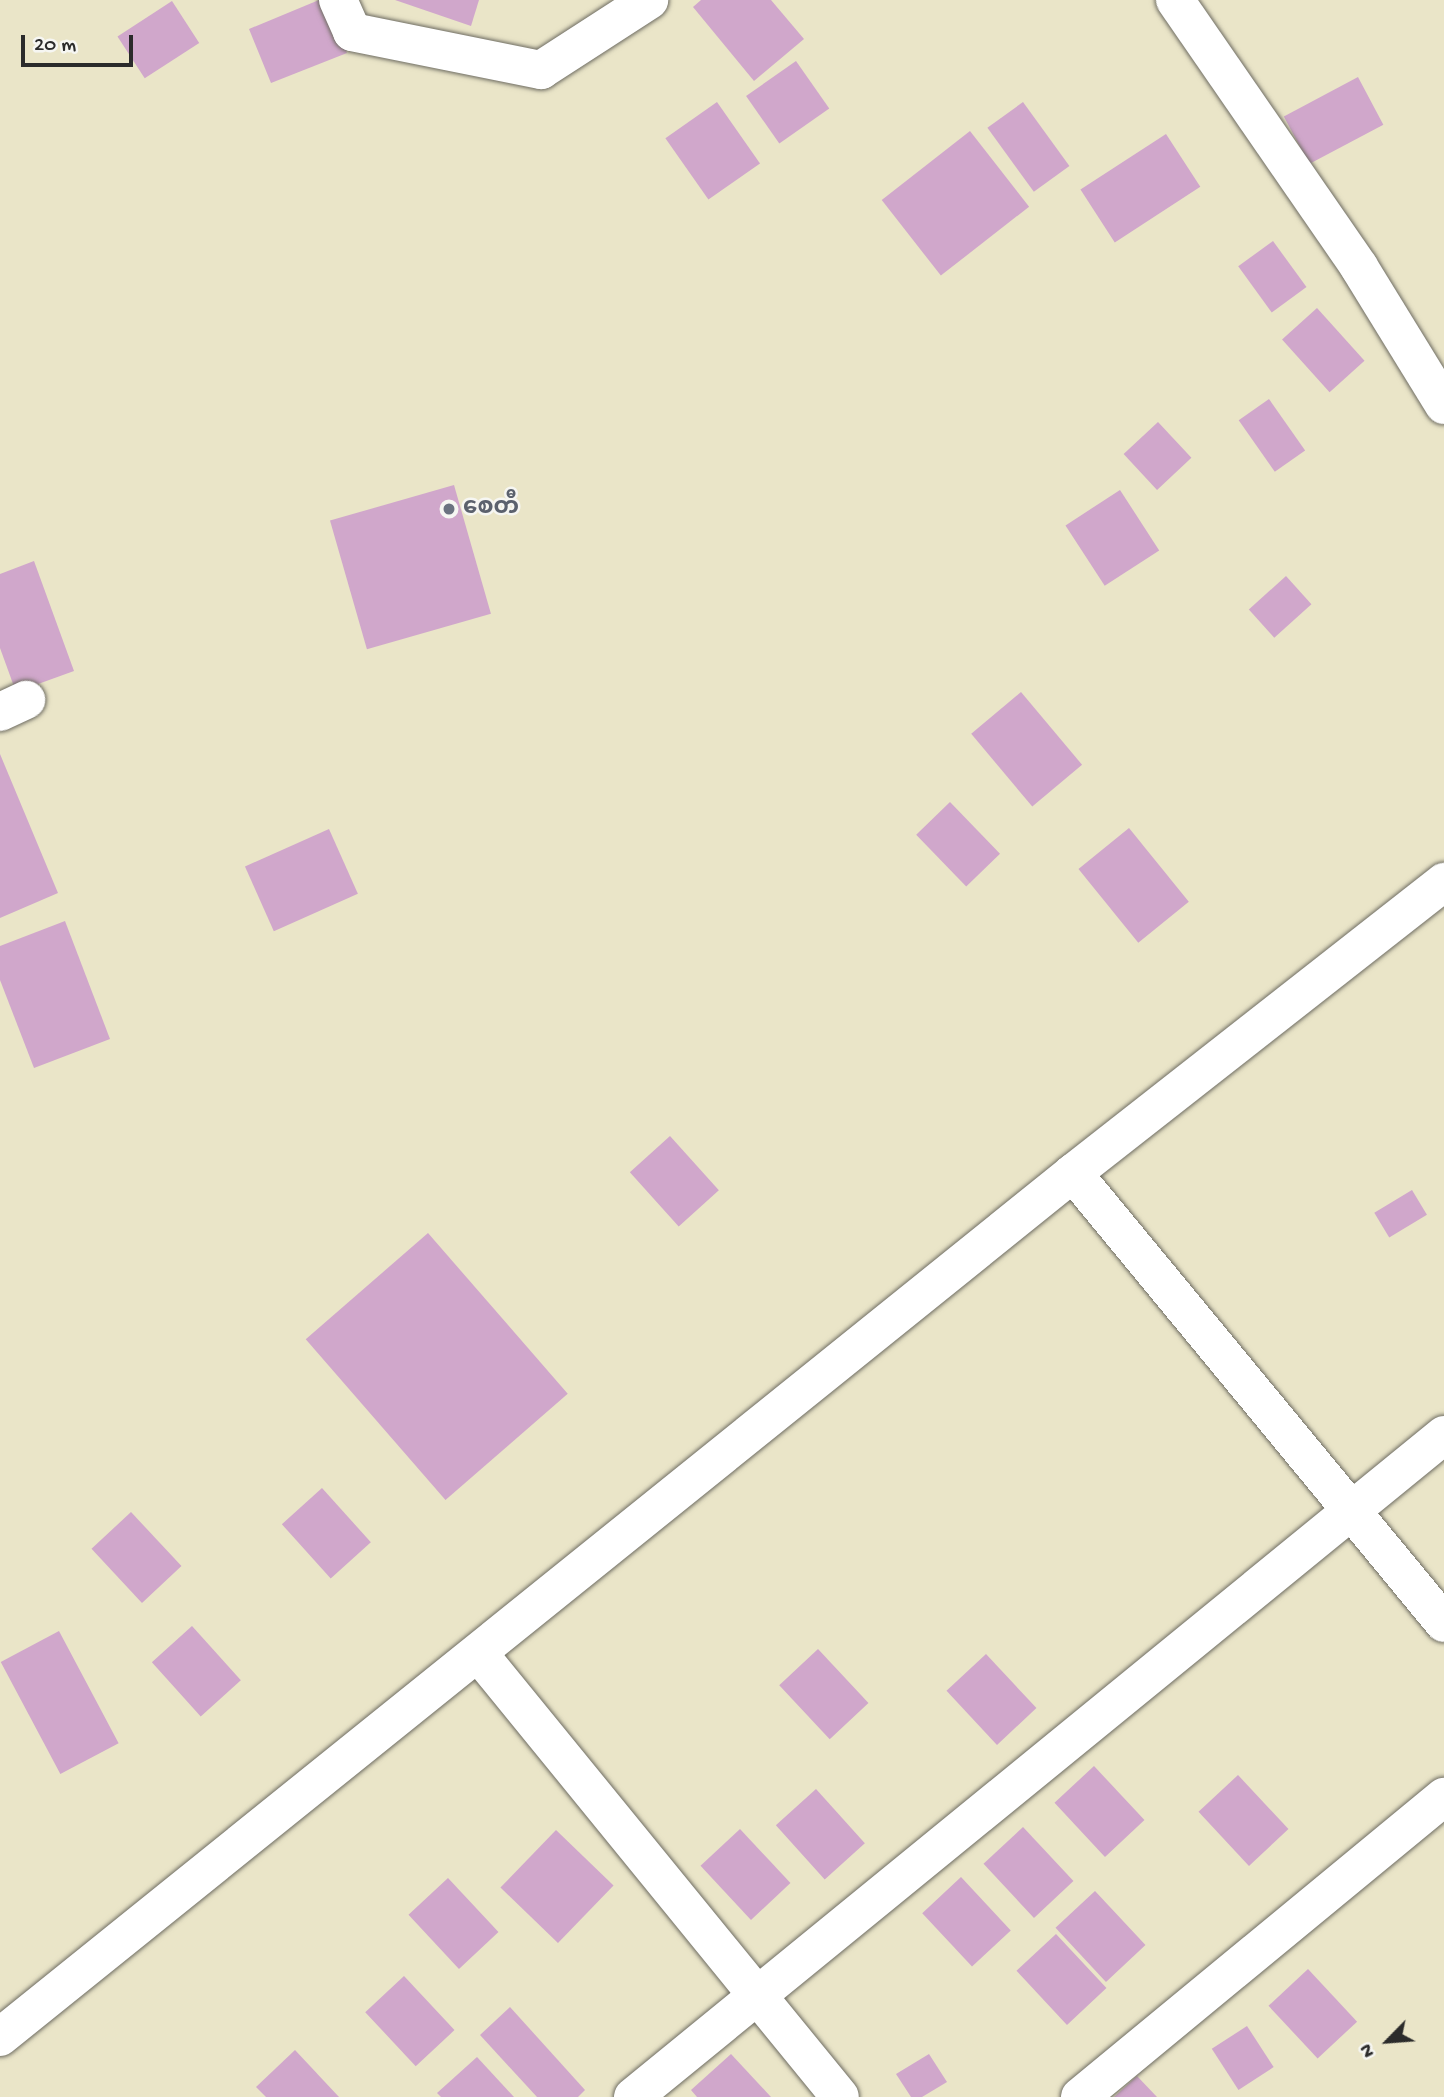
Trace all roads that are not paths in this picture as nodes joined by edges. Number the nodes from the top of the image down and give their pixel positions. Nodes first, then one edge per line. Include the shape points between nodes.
1 (338, 0) edge
2 (649, 0) edge
3 (1175, 0) edge
4 (1444, 405) edge
5 (1444, 882) edge
6 (1073, 1173) junction
7 (1444, 1435) edge
8 (1350, 1508) junction
9 (1444, 1623) edge
10 (479, 1654) junction
11 (1444, 1797) edge
12 (759, 1998) junction
13 (0, 2038) edge
14 (633, 2097) edge
15 (840, 2097) edge
16 (1080, 2097) edge

1 - 2 street via 352,32 541,70
3 - 4 street via 1359,267
5 - 6 street
6 - 8 street
6 - 10 street
7 - 8 street
8 - 9 street
8 - 12 street
10 - 12 street
10 - 13 street
11 - 16 street
12 - 14 street
12 - 15 street

